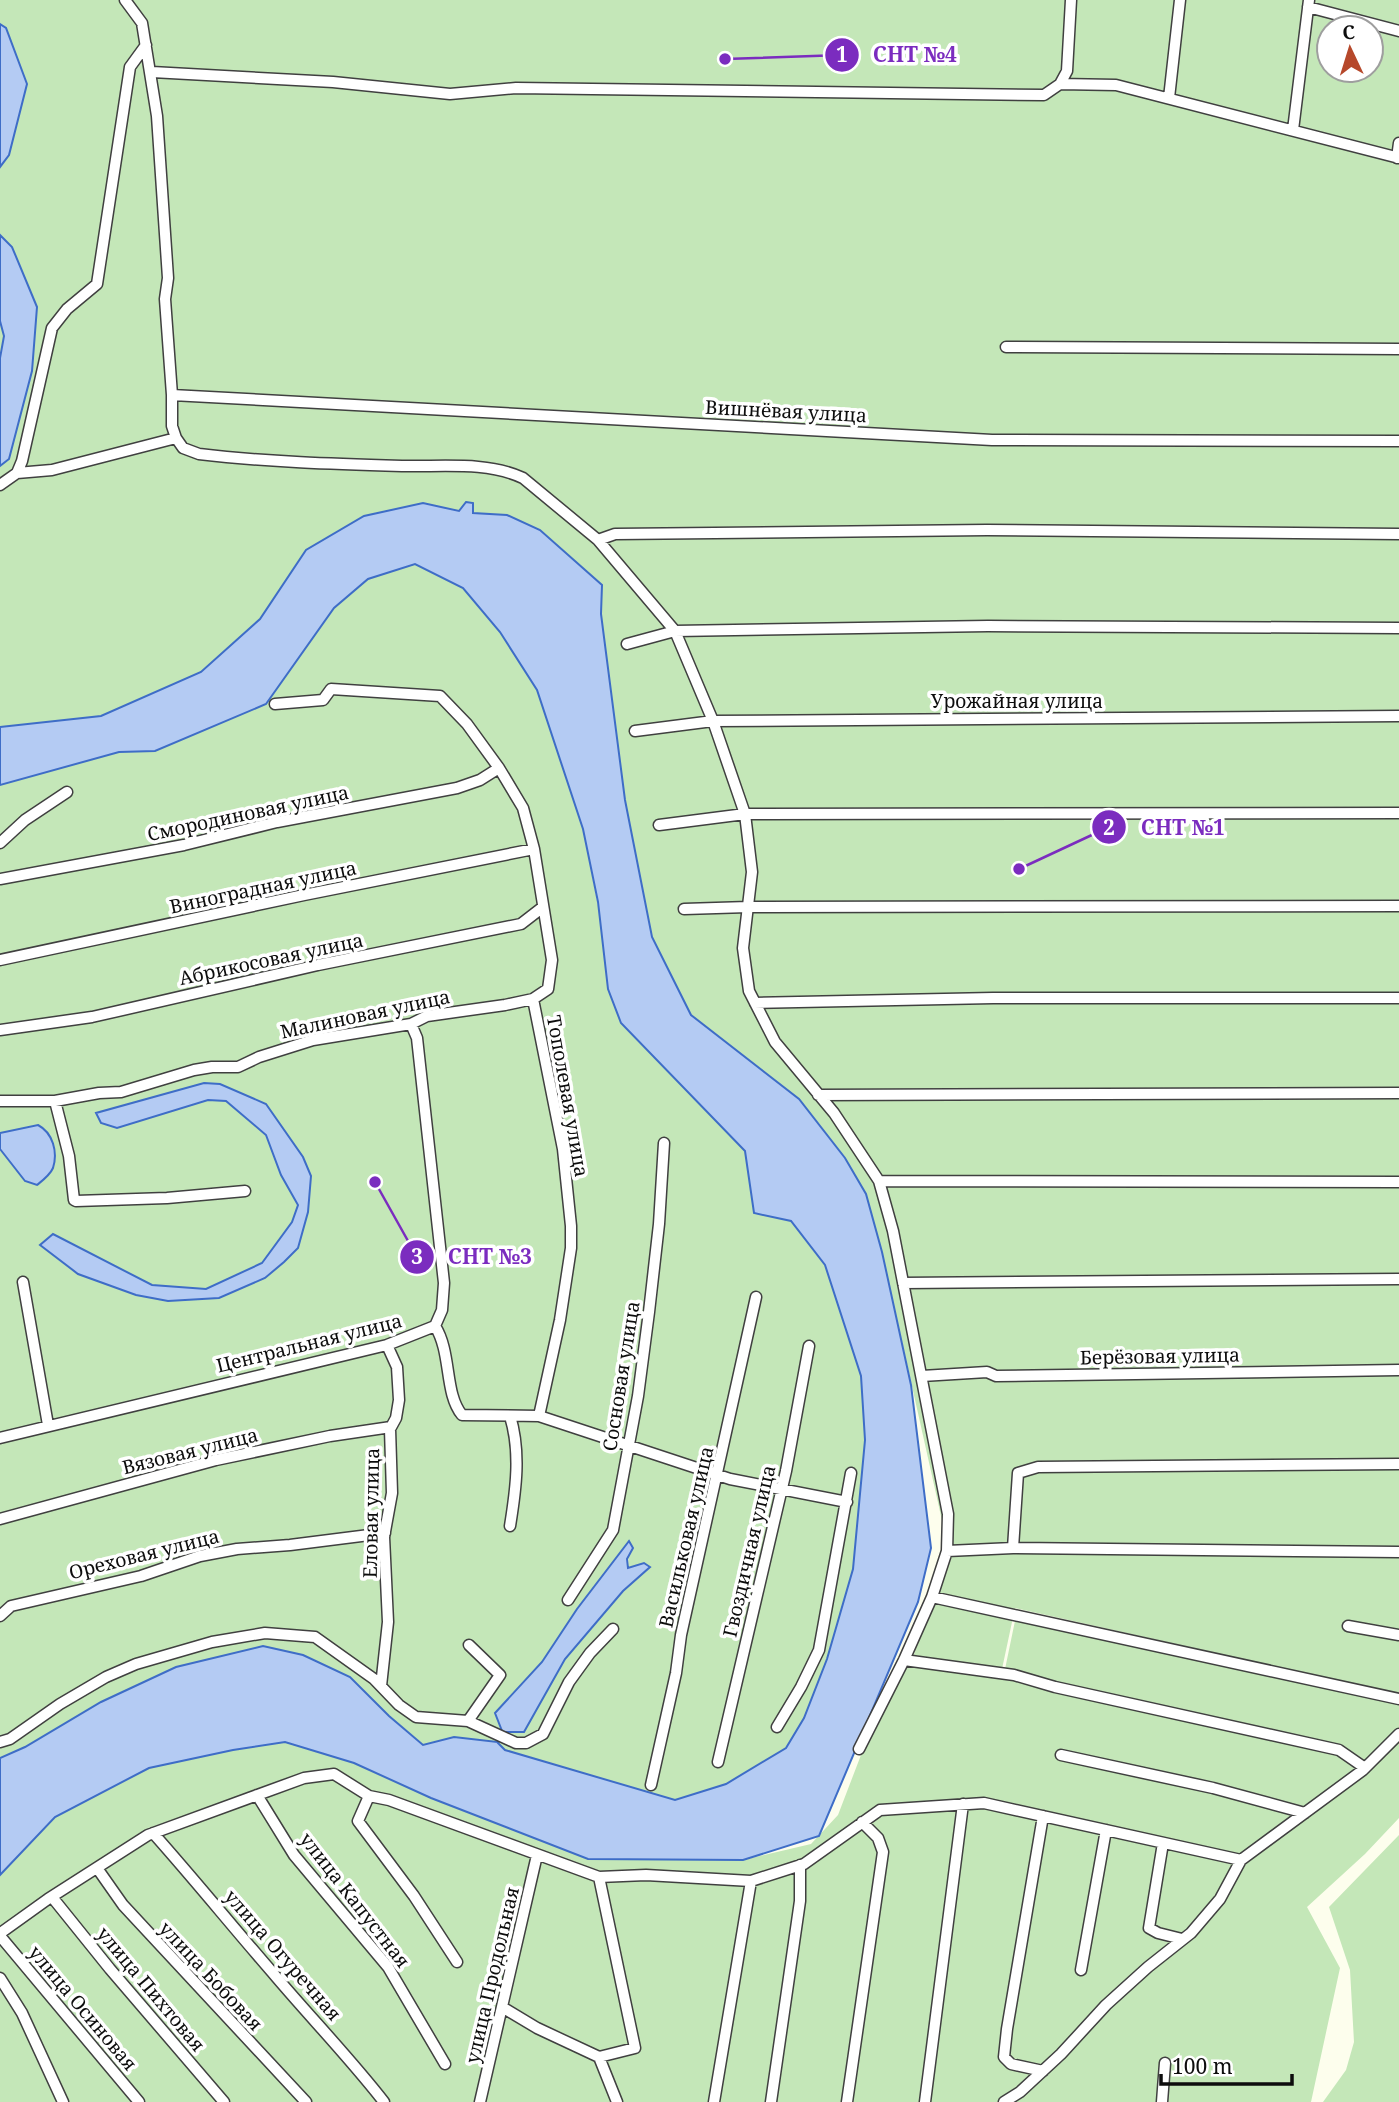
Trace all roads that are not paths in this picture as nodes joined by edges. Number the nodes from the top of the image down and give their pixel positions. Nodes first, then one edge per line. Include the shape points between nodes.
1 (125, 0) edge
2 (1071, 0) edge
3 (1180, 0) edge
4 (1308, 4) edge
5 (1399, 31) edge
6 (146, 45) junction
7 (152, 72) junction
8 (1060, 84) junction
9 (1169, 98) junction
10 (1293, 130) junction
11 (1399, 143) edge
12 (1398, 158) edge
13 (1006, 347) dead end
14 (1399, 349) edge
15 (172, 395) junction
16 (176, 438) junction
17 (1399, 440) edge
18 (17, 473) junction
19 (0, 485) edge
20 (1399, 534) edge
21 (598, 540) junction
22 (1399, 628) edge
23 (676, 631) junction
24 (627, 644) dead end
25 (275, 704) dead end
26 (1399, 716) edge
27 (713, 721) junction
28 (635, 732) dead end
29 (499, 768) junction
30 (67, 792) dead end
31 (1399, 813) edge
32 (745, 814) junction
33 (659, 825) dead end
34 (0, 843) edge
35 (534, 849) junction
36 (0, 879) edge
37 (1399, 906) edge
38 (543, 907) junction
39 (748, 907) junction
40 (684, 909) dead end
41 (0, 960) edge
42 (1399, 998) edge
43 (533, 999) junction
44 (755, 1003) junction
45 (411, 1024) junction
46 (0, 1030) edge
47 (1399, 1093) edge
48 (818, 1095) junction
49 (0, 1101) edge
50 (55, 1101) junction
51 (664, 1143) dead end
52 (879, 1181) junction
53 (1399, 1182) edge
54 (245, 1191) dead end
55 (1399, 1279) edge
56 (23, 1282) dead end
57 (903, 1283) junction
58 (756, 1297) dead end
59 (435, 1326) junction
60 (387, 1345) junction
61 (809, 1346) dead end
62 (1399, 1370) edge
63 (922, 1376) junction
64 (510, 1416) junction
65 (539, 1416) junction
66 (48, 1425) junction
67 (391, 1427) junction
68 (0, 1438) edge
69 (629, 1445) junction
70 (1399, 1464) edge
71 (851, 1473) dead end
72 (717, 1475) junction
73 (782, 1489) junction
74 (847, 1502) junction
75 (0, 1519) edge
76 (510, 1525) dead end
77 (385, 1533) junction
78 (1013, 1548) junction
79 (947, 1551) junction
80 (1399, 1552) edge
81 (932, 1597) junction
82 (568, 1601) dead end
83 (0, 1616) edge
84 (1348, 1626) dead end
85 (613, 1629) dead end
86 (1399, 1634) edge
87 (469, 1645) dead end
88 (904, 1660) junction
89 (381, 1686) junction
90 (1399, 1699) edge
91 (468, 1721) junction
92 (777, 1727) dead end
93 (1399, 1734) edge
94 (0, 1742) edge
95 (859, 1749) dead end
96 (1061, 1755) dead end
97 (718, 1762) dead end
98 (1365, 1768) junction
99 (651, 1785) dead end
100 (257, 1796) junction
101 (369, 1796) junction
102 (963, 1804) junction
103 (1305, 1813) junction
104 (1043, 1816) junction
105 (862, 1822) junction
106 (1105, 1830) junction
107 (153, 1833) junction
108 (1163, 1843) junction
109 (537, 1855) junction
110 (1241, 1860) junction
111 (800, 1865) junction
112 (96, 1868) junction
113 (599, 1877) junction
114 (751, 1881) junction
115 (52, 1897) junction
116 (0, 1937) edge
117 (1182, 1939) junction
118 (457, 1962) dead end
119 (1080, 1970) dead end
120 (0, 1978) edge
121 (502, 2007) junction
122 (599, 2057) junction
123 (1165, 2063) dead end
124 (445, 2064) dead end
125 (1043, 2071) junction
126 (63, 2102) edge
127 (139, 2102) edge
128 (224, 2102) edge
129 (306, 2102) edge
130 (384, 2102) edge
131 (480, 2102) edge
132 (617, 2102) edge
133 (714, 2102) edge
134 (771, 2102) edge
135 (847, 2102) edge
136 (925, 2102) edge
137 (1004, 2102) edge
138 (1162, 2102) edge

1 - 6 street via 142,23
2 - 8 street via 1068,71
3 - 9 street
4 - 5 street
4 - 10 street
6 - 7 street
6 - 18 street via 130,67 97,284 52,328
7 - 8 street via 450,94 516,88 1044,95
7 - 15 street via 164,206
8 - 9 street via 1116,85
9 - 10 street
10 - 12 street
11 - 12 street
13 - 14 street
15 - 16 street
15 - 17 street, Вишнёвая улица via 992,440
16 - 18 street via 51,470
16 - 21 street via 199,454 240,459 508,471 523,478
18 - 19 street
20 - 21 street via 960,530 615,534
21 - 23 street
22 - 23 street via 988,626
23 - 24 street
23 - 27 street
25 - 29 street, Тополевая улица via 323,700 331,689 440,696
26 - 27 street, Урожайная улица
27 - 28 street, Урожайная улица
27 - 32 street
29 - 35 street, Тополевая улица via 523,808
29 - 36 street, Смородиновая улица via 457,788
30 - 34 street
31 - 32 street
32 - 33 street
32 - 39 street via 752,872
35 - 38 street, Тополевая улица
35 - 41 street, Виноградная улица
37 - 39 street
38 - 43 street, Тополевая улица via 552,960 548,989
38 - 46 street, Абрикосовая улица via 521,924 92,1017
39 - 40 street
39 - 44 street via 743,948
42 - 44 street
43 - 45 street, Малиновая улица via 427,1016
43 - 65 street, Тополевая улица via 563,1149 571,1226 560,1320
44 - 48 street via 775,1042
45 - 50 street, Малиновая улица via 313,1040 238,1068 212,1067 121,1092
45 - 59 street via 417,1038 444,1283 442,1310
47 - 48 street
48 - 52 street
49 - 50 street, Малиновая улица
50 - 54 street via 76,1201
51 - 69 street, Сосновая улица via 649,1312
52 - 53 street
52 - 57 street
55 - 57 street
56 - 66 street
57 - 63 street
58 - 72 street, Васильковая улица
59 - 60 street, Центральная улица
59 - 64 street via 462,1415
60 - 66 street, Центральная улица
60 - 67 street, Еловая улица via 399,1381 398,1409
61 - 73 street, Гвоздичная улица
62 - 63 street, Берёзовая улица
63 - 79 street via 948,1514
64 - 65 street
64 - 76 street via 517,1462
65 - 69 street
66 - 68 street, Центральная улица
67 - 75 street, Вязовая улица via 216,1460
67 - 77 street, Еловая улица via 392,1493
69 - 72 street
69 - 82 street, Сосновая улица via 613,1530
70 - 78 street via 1038,1467 1018,1473
71 - 74 street
72 - 73 street
72 - 99 street, Васильковая улица
73 - 74 street
73 - 97 street, Гвоздичная улица
74 - 92 street via 819,1650
77 - 83 street, Ореховая улица via 200,1556 141,1576 11,1606
77 - 89 street, Еловая улица via 388,1622
78 - 79 street
78 - 80 street
79 - 81 street
81 - 88 street
81 - 90 street
84 - 86 street
85 - 91 street via 569,1682 542,1734 516,1743
87 - 91 street via 500,1675
88 - 95 street
88 - 98 street via 1014,1675 1339,1750
89 - 91 street via 416,1717
89 - 94 street via 315,1637 265,1633 212,1642 136,1664 106,1677
93 - 98 street
96 - 103 street
98 - 103 street
100 - 101 street via 304,1778 334,1774
100 - 107 street
100 - 124 street, улица Капустная via 294,1855 388,1966
101 - 109 street
101 - 118 street via 358,1821
102 - 104 street via 984,1803
102 - 105 street via 880,1810
102 - 136 street
103 - 110 street
104 - 106 street
104 - 125 street via 1004,2057 1012,2064
105 - 111 street
105 - 135 street via 878,1838 883,1852
106 - 108 street
106 - 119 street
107 - 112 street
107 - 130 street, улица Огуречная
108 - 110 street
108 - 117 street via 1149,1928
109 - 113 street
109 - 121 street, улица Продольная
110 - 117 street via 1220,1899
111 - 114 street
111 - 134 street via 800,1901
112 - 115 street
112 - 129 street, улица Бобовая via 122,1905
113 - 114 street
113 - 122 street via 635,2048
114 - 133 street
115 - 116 street
115 - 128 street, улица Пихтовая
116 - 127 street, улица Осиновая
117 - 125 street via 1148,1966
120 - 126 street via 22,2013
121 - 122 street
121 - 131 street, улица Продольная
122 - 132 street
123 - 138 street
125 - 137 street

